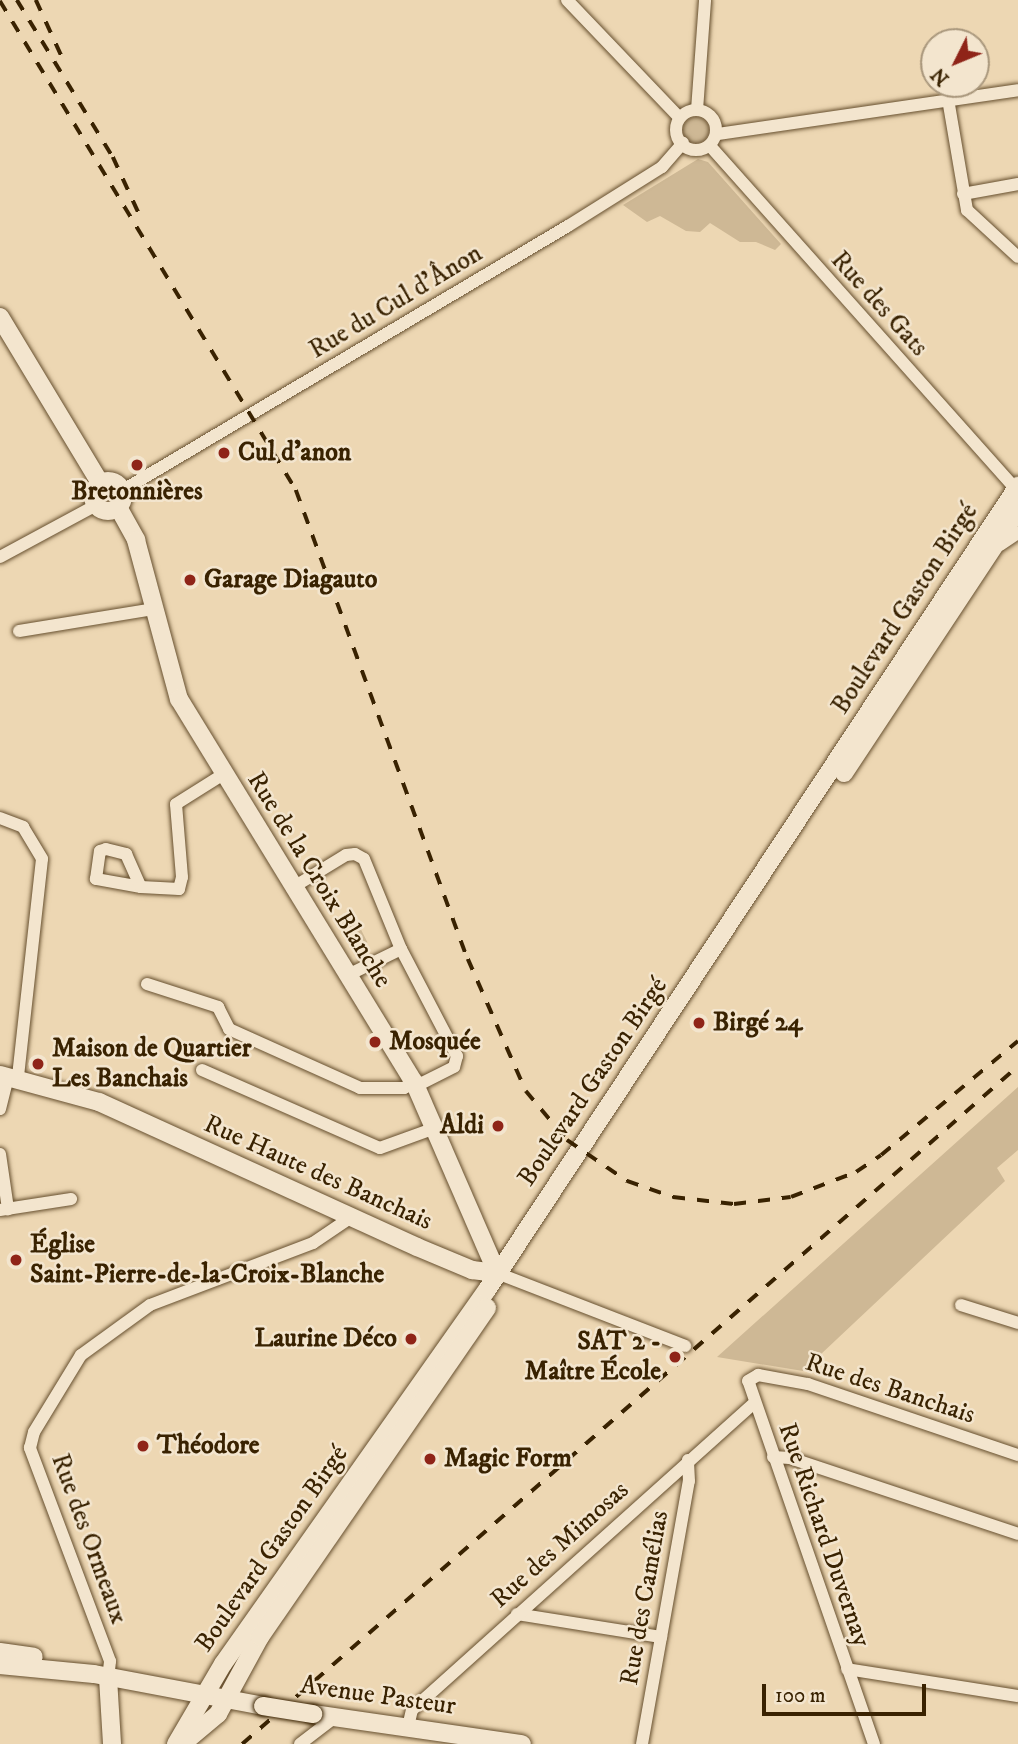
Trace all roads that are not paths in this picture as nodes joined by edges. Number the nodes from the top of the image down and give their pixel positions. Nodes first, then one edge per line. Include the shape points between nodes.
1 (567, 0) edge
2 (705, 0) edge
3 (1018, 90) edge
4 (948, 99) junction
5 (697, 110) junction
6 (678, 116) junction
7 (718, 134) junction
8 (683, 143) junction
9 (711, 147) junction
10 (1018, 184) edge
11 (963, 194) junction
12 (1018, 257) edge
13 (0, 317) edge
14 (100, 483) junction
15 (1017, 489) edge
16 (120, 498) junction
17 (96, 505) junction
18 (1018, 510) edge
19 (1018, 533) edge
20 (994, 550) junction
21 (0, 557) edge
22 (153, 609) junction
23 (19, 631) dead end
24 (222, 775) junction
25 (0, 818) edge
26 (141, 887) dead end
27 (292, 888) junction
28 (401, 949) junction
29 (348, 975) junction
30 (147, 984) dead end
31 (202, 1070) dead end
32 (9, 1076) edge
33 (415, 1084) junction
34 (0, 1109) edge
35 (435, 1128) junction
36 (0, 1154) edge
37 (71, 1199) dead end
38 (4, 1209) edge
39 (350, 1218) junction
40 (502, 1275) junction
41 (961, 1305) dead end
42 (1018, 1323) edge
43 (685, 1346) dead end
44 (748, 1381) joint
45 (753, 1404) junction
46 (1018, 1455) edge
47 (773, 1457) junction
48 (688, 1460) junction
49 (1018, 1534) edge
50 (517, 1614) junction
51 (661, 1637) junction
52 (0, 1652) edge
53 (0, 1665) edge
54 (847, 1669) junction
55 (108, 1678) junction
56 (202, 1696) junction
57 (1018, 1696) edge
58 (226, 1700) junction
59 (335, 1717) junction
60 (408, 1727) junction
61 (112, 1744) edge
62 (176, 1744) edge
63 (182, 1744) edge
64 (300, 1744) edge
65 (522, 1744) edge
66 (642, 1744) edge
67 (874, 1744) edge

1 - 6 street
2 - 5 street
3 - 4 street
4 - 7 street
4 - 11 street
5 - 6 street
5 - 7 street via 715,124
6 - 8 street via 675,131
7 - 9 street
8 - 9 street via 702,150
8 - 16 street, Rue du Cul d'Ânon via 662,167
9 - 15 street, Rue des Gats
10 - 11 street
11 - 12 street via 967,210
13 - 14 main road
14 - 16 main road via 111,481
14 - 17 main road via 93,494
15 - 40 main road, Boulevard Gaston Birgé
16 - 17 main road via 104,510
16 - 22 main road, Rue de la Croix Blanche
17 - 21 street
18 - 20 main road, Boulevard Gaston Birgé
19 - 20 street
20 - 40 main road, Boulevard Gaston Birgé
22 - 23 street
22 - 24 main road, Rue de la Croix Blanche via 179,699
24 - 26 street via 176,804 182,877 178,889
24 - 27 main road, Rue de la Croix Blanche
25 - 32 street via 23,827 42,859
27 - 28 street via 346,855 359,855
27 - 29 main road, Rue de la Croix Blanche
28 - 29 street
28 - 33 street via 457,1060 451,1069
29 - 33 main road, Rue de la Croix Blanche
30 - 33 street via 218,1007 229,1029 360,1088
31 - 35 street via 380,1148
32 - 34 street
32 - 39 main road, Rue Haute des Banchais via 99,1102
33 - 35 main road, Rue de la Croix Blanche
35 - 40 main road, Rue de la Croix Blanche
36 - 38 street
37 - 38 street
39 - 40 main road, Rue Haute des Banchais via 472,1270
39 - 55 street, Rue des Ormeaux via 313,1243 150,1305 81,1355 34,1432 30,1448 110,1661
40 - 43 street
40 - 56 main road, Boulevard Gaston Birgé
40 - 58 main road, Boulevard Gaston Birgé via 260,1637
41 - 42 street
44 - 45 street, Rue Richard Duvernay
44 - 46 street, Rue des Banchais via 758,1375 807,1384
45 - 47 street, Rue Richard Duvernay
45 - 48 street, Rue des Mimosas
47 - 49 street via 790,1458
47 - 54 street, Rue Richard Duvernay
48 - 50 street, Rue des Mimosas
48 - 51 street, Rue des Camélias
50 - 51 street
50 - 60 street, Rue des Mimosas via 412,1710
51 - 66 street, Rue des Camélias
52 - 55 main road via 56,1661
53 - 55 main road
54 - 57 street
54 - 67 street, Rue Richard Duvernay
55 - 56 main road, Avenue Pasteur
55 - 61 main road
56 - 58 main road, Avenue Pasteur
56 - 62 main road, Boulevard Gaston Birgé
58 - 59 main road, Avenue Pasteur, bridge
58 - 63 main road, Boulevard Gaston Birgé via 212,1720
59 - 60 main road, Avenue Pasteur
59 - 64 street
60 - 65 main road, Avenue Pasteur

